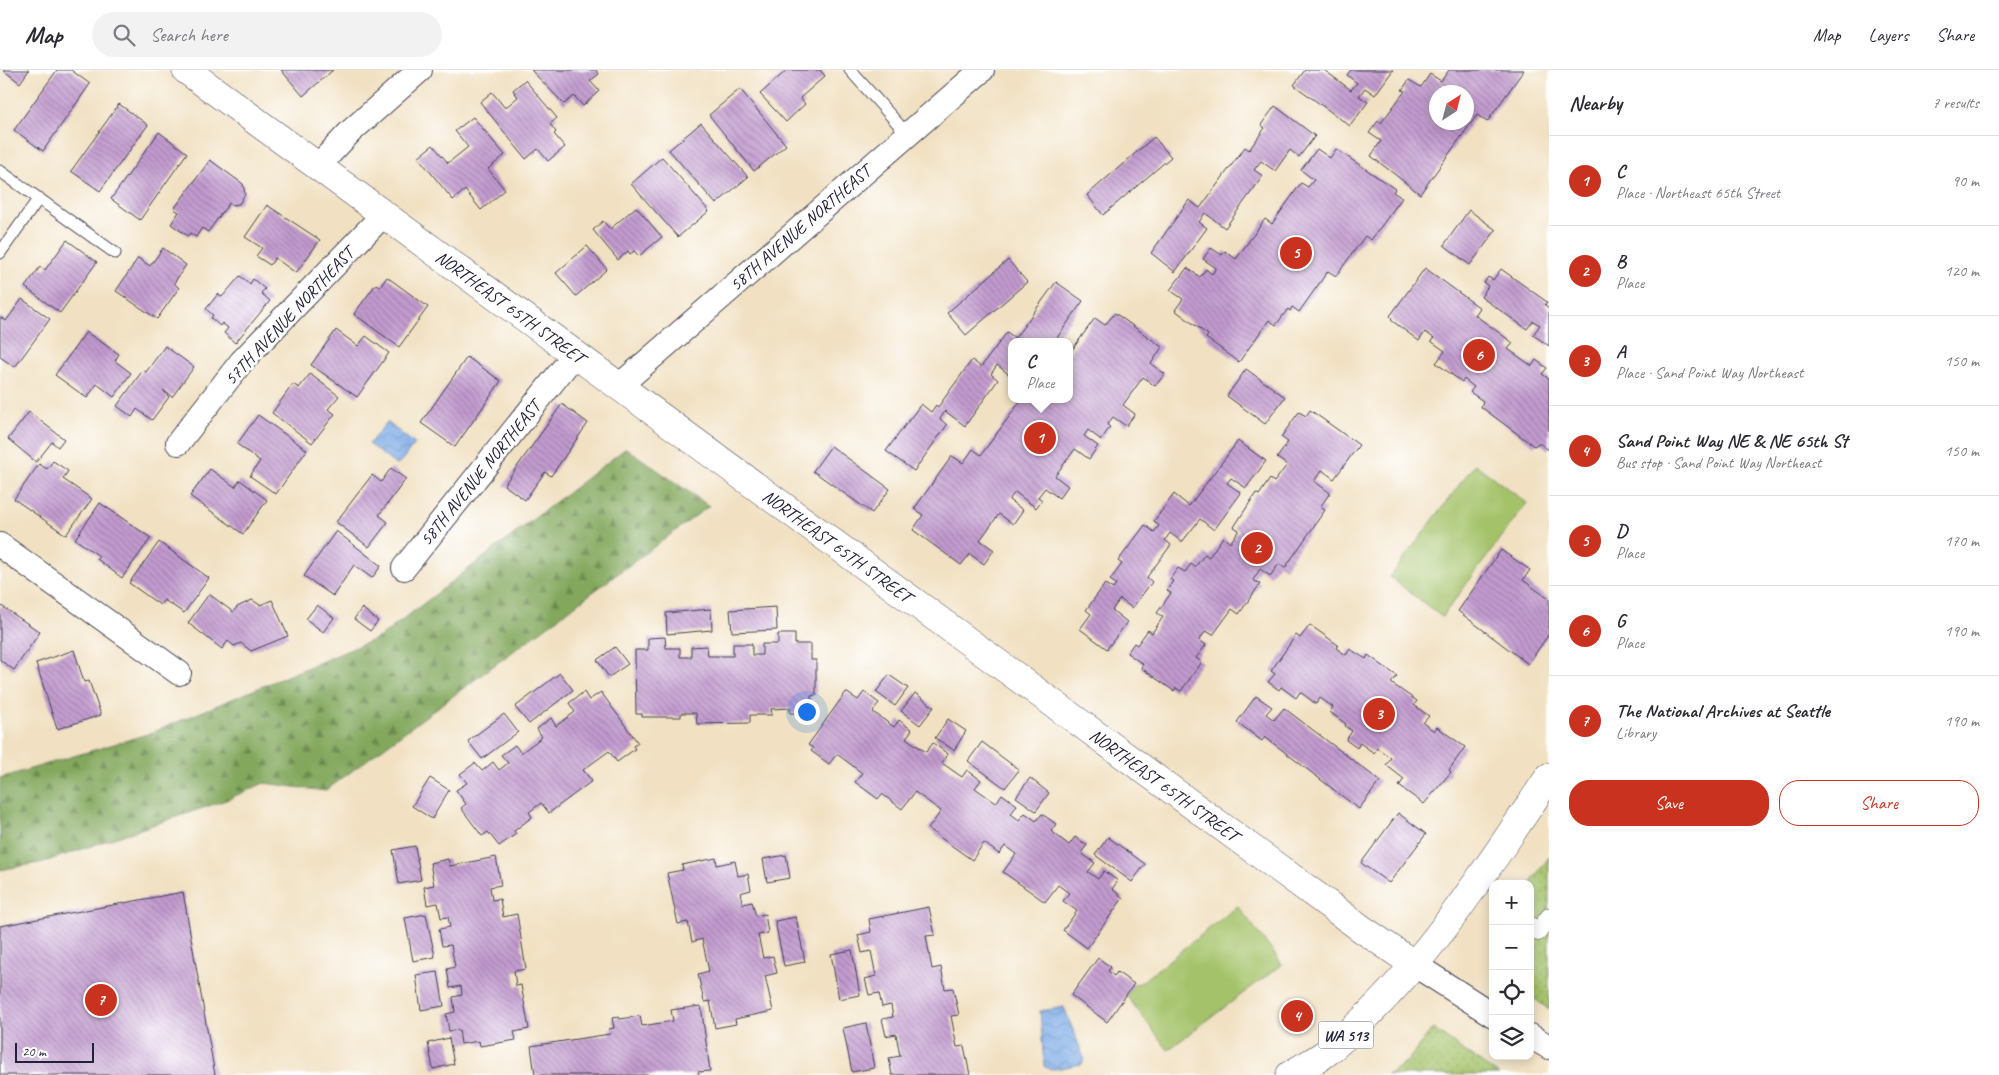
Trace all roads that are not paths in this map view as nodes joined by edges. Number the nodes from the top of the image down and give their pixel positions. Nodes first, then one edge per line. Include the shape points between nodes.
1 (186, 70) edge
2 (420, 70) edge
3 (850, 70) edge
4 (982, 70) edge
5 (908, 135) junction
6 (318, 166) junction
7 (0, 171) edge
8 (39, 198) junction
9 (384, 214) junction
10 (0, 253) edge
11 (115, 253) dead end
12 (575, 354) junction
13 (619, 386) junction
14 (178, 443) dead end
15 (0, 544) edge
16 (404, 568) dead end
17 (179, 673) dead end
18 (1549, 777) edge
19 (1549, 917) edge
20 (1534, 929) edge
21 (1415, 965) junction
22 (1489, 1012) edge
23 (1534, 1038) edge
24 (1549, 1047) edge
25 (1290, 1075) edge

1 - 6 main road, NORTHEAST 65TH STREET
2 - 6 street via 350,132
3 - 5 lane
4 - 5 street, 58TH AVENUE NORTHEAST
5 - 13 street, 58TH AVENUE NORTHEAST
6 - 9 main road, NORTHEAST 65TH STREET
7 - 8 lane
8 - 10 lane
8 - 11 lane
9 - 12 main road, NORTHEAST 65TH STREET
9 - 14 street, 57TH AVENUE NORTHEAST via 242,361
12 - 13 main road, NORTHEAST 65TH STREET
12 - 16 street, 58TH AVENUE NORTHEAST
13 - 21 main road, NORTHEAST 65TH STREET
15 - 17 street
18 - 21 main road via 1466,901
19 - 20 street via 1538,932
21 - 22 street, NORTHEAST 65TH STREET
21 - 25 main road, WA 513 via 1397,987 1330,1050
23 - 24 street

